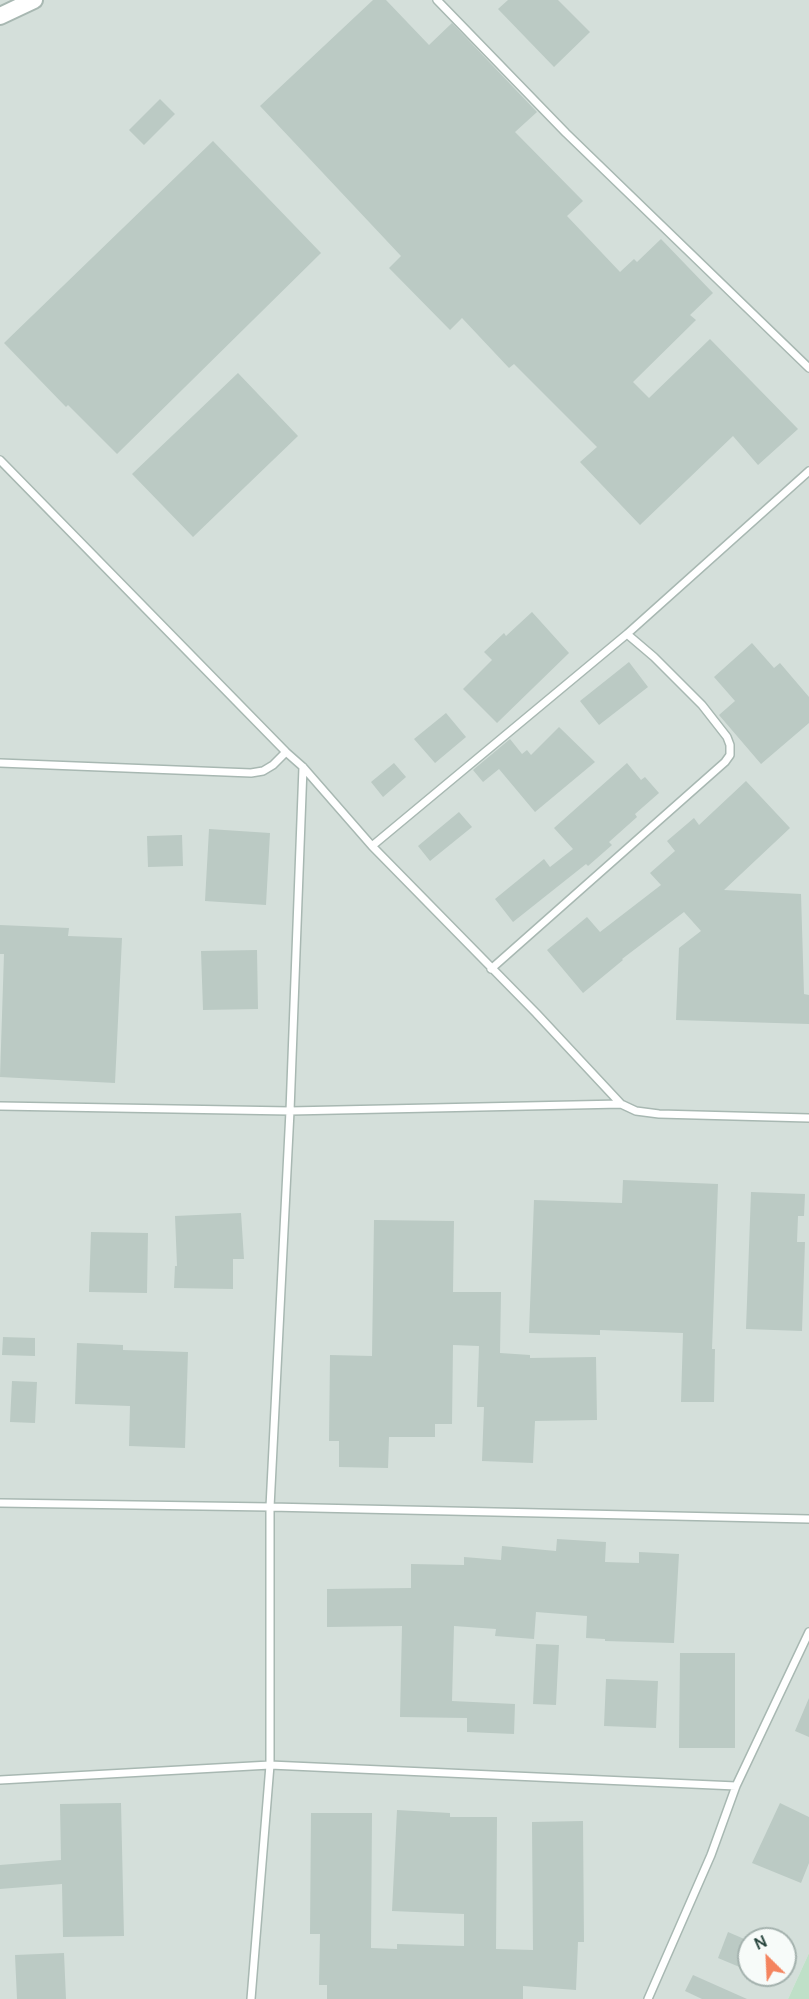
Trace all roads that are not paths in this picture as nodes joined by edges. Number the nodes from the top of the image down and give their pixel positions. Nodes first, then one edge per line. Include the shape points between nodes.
1 (34, 0) edge
2 (437, 0) edge
3 (0, 16) edge
4 (809, 368) edge
5 (0, 460) edge
6 (809, 471) edge
7 (627, 634) junction
8 (286, 752) junction
9 (0, 763) edge
10 (303, 767) junction
11 (372, 846) junction
12 (491, 969) junction
13 (621, 1104) junction
14 (0, 1106) edge
15 (290, 1111) junction
16 (809, 1118) edge
17 (0, 1503) edge
18 (270, 1507) junction
19 (809, 1519) edge
20 (809, 1632) edge
21 (270, 1765) junction
22 (0, 1780) edge
23 (736, 1786) junction
24 (251, 1999) edge
25 (648, 1999) edge

1 - 3 street
2 - 4 lane via 566,133
5 - 8 lane
6 - 7 lane
7 - 11 lane
7 - 12 lane via 702,705 727,737 730,755
8 - 9 lane via 263,771 251,773
8 - 10 lane
10 - 11 lane
10 - 15 lane
11 - 12 lane
12 - 13 lane
13 - 15 lane
13 - 16 lane via 659,1114
14 - 15 lane
15 - 18 lane
17 - 18 lane
18 - 19 lane
18 - 21 lane
20 - 23 lane
21 - 22 lane
21 - 23 lane
21 - 24 lane
23 - 25 lane via 711,1856

